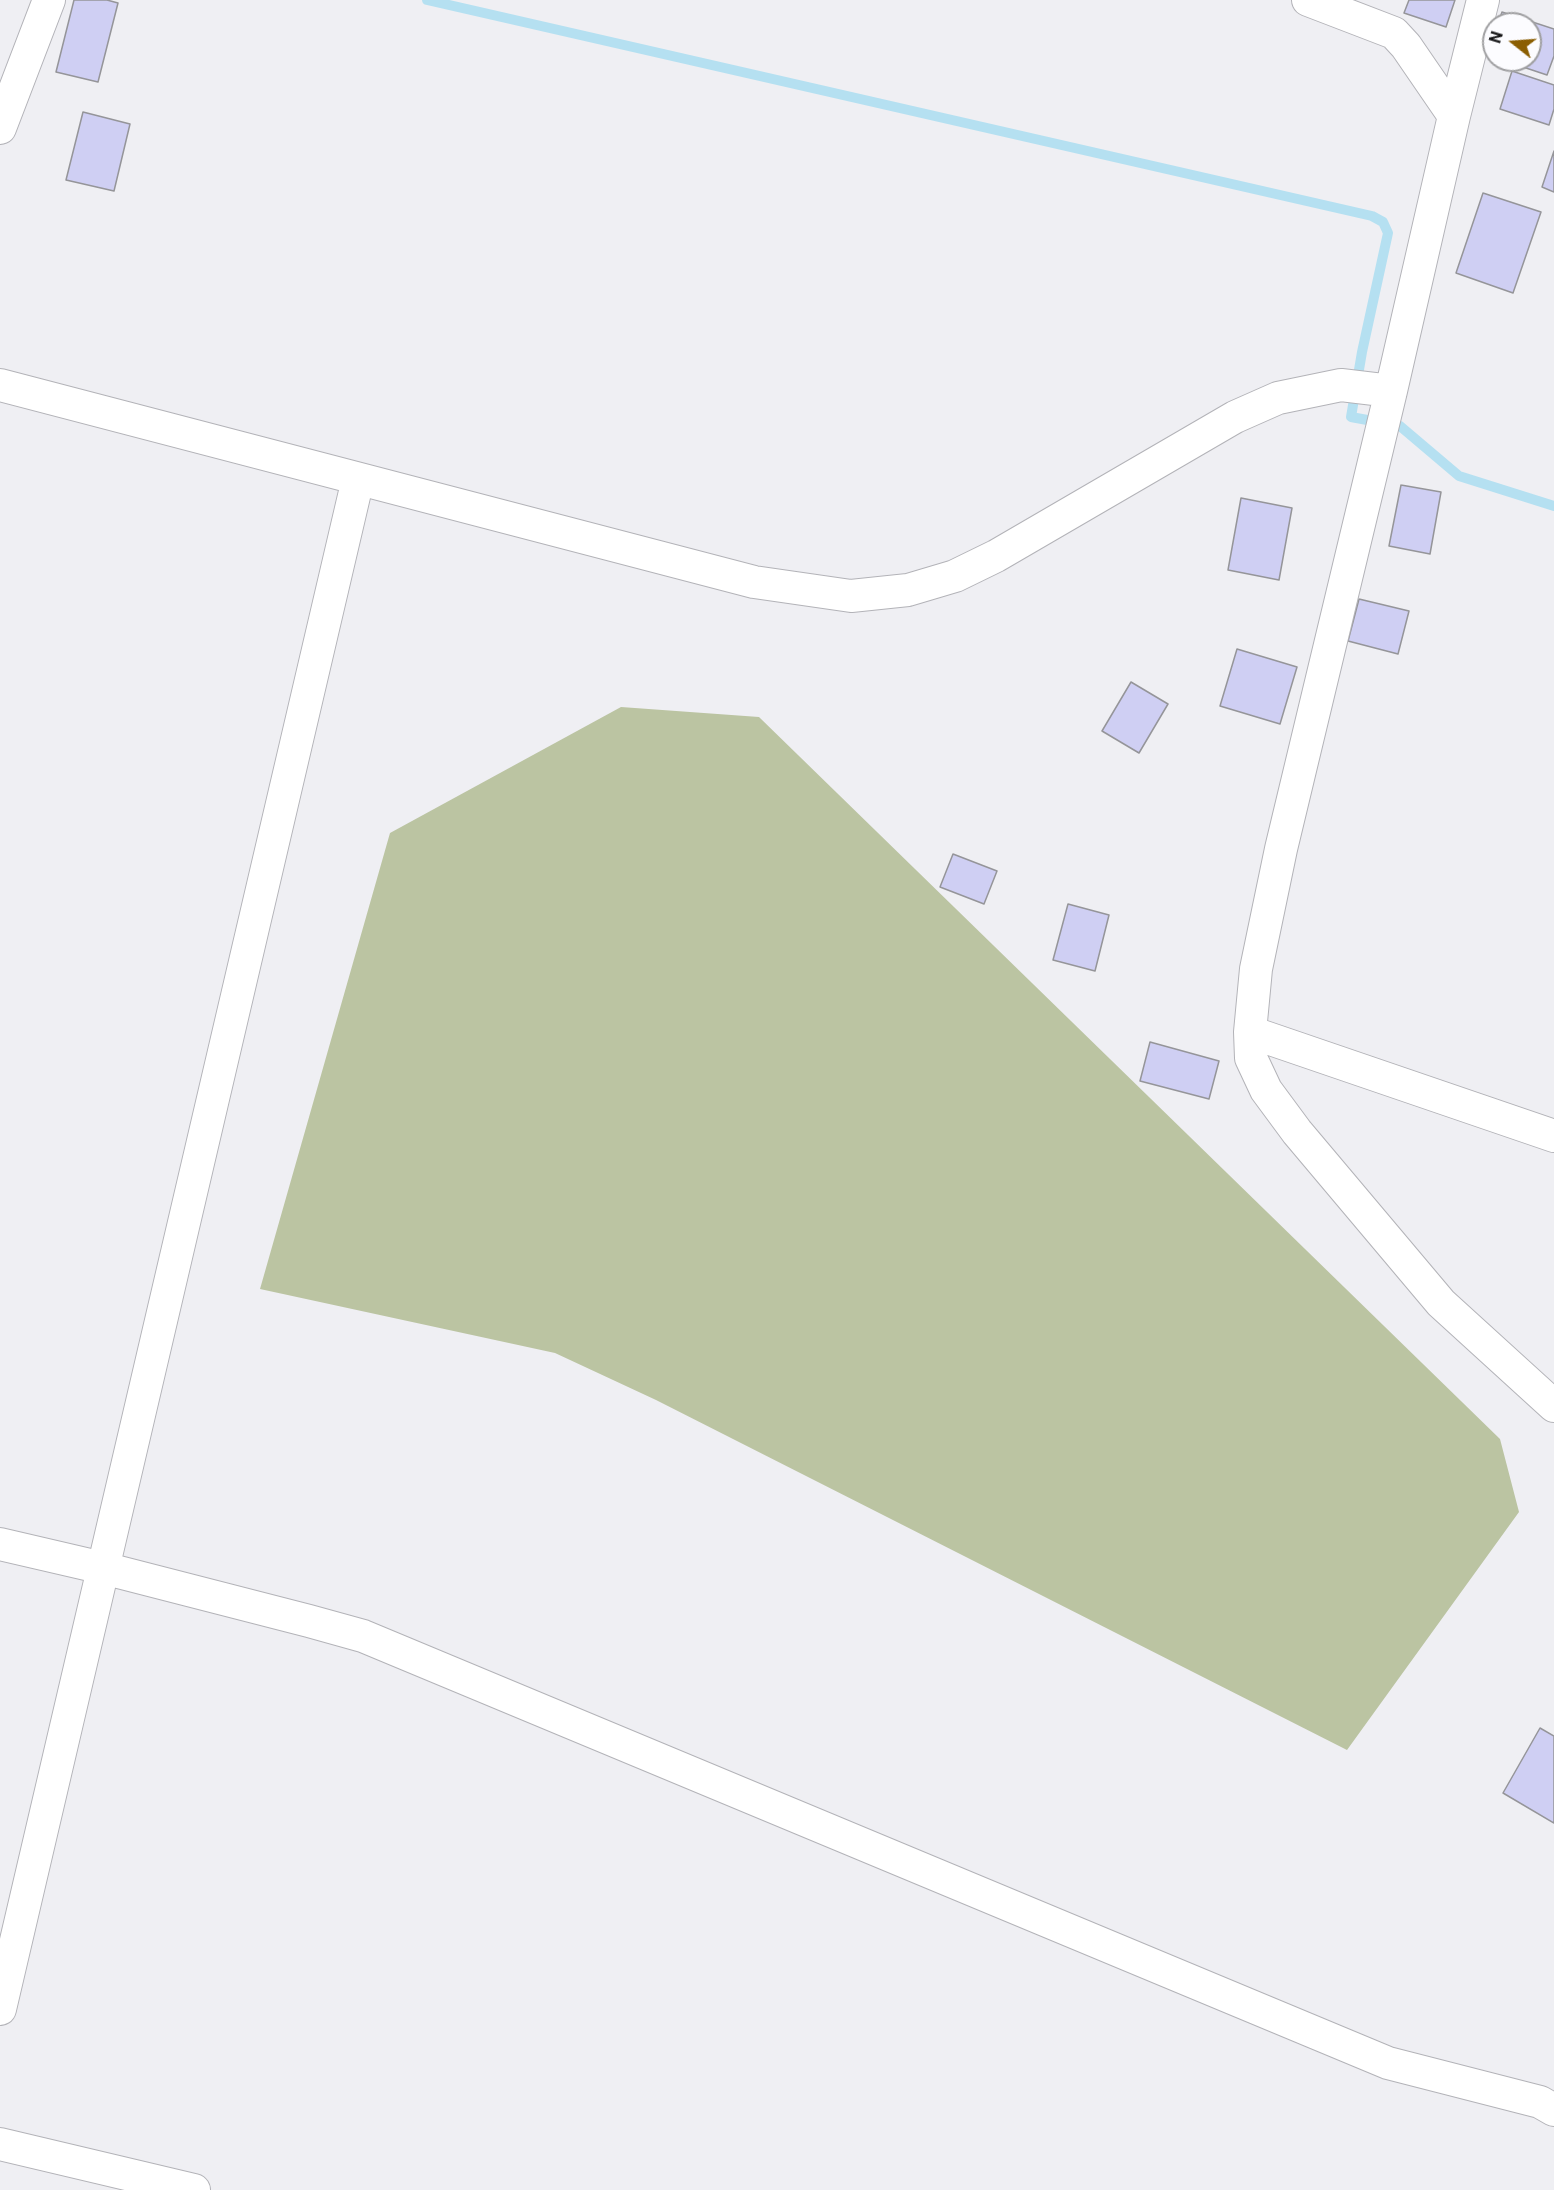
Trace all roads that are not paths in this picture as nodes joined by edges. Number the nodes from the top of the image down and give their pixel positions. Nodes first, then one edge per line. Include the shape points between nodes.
1 (49, 0) edge
2 (1308, 0) edge
3 (1483, 0) edge
4 (1454, 116) junction
5 (0, 128) edge
6 (0, 385) edge
7 (1390, 391) junction
8 (358, 479) junction
9 (1250, 1032) junction
10 (1554, 1136) edge
11 (1554, 1406) edge
12 (0, 1544) edge
13 (103, 1568) junction
14 (0, 2009) edge
15 (1554, 2110) edge
16 (0, 2144) edge
17 (194, 2190) edge

1 - 5 street
2 - 4 street via 1394,33
3 - 4 street
4 - 7 street
6 - 8 street
7 - 8 street via 1341,385 1278,398 1235,417 955,576 908,590 851,596 754,582
7 - 9 street via 1281,849 1256,969
8 - 13 street
9 - 10 street
9 - 11 street via 1251,1058 1266,1090 1297,1132 1442,1303
12 - 13 street
13 - 14 street
13 - 15 street via 363,1636 1388,2063 1540,2102
16 - 17 street

